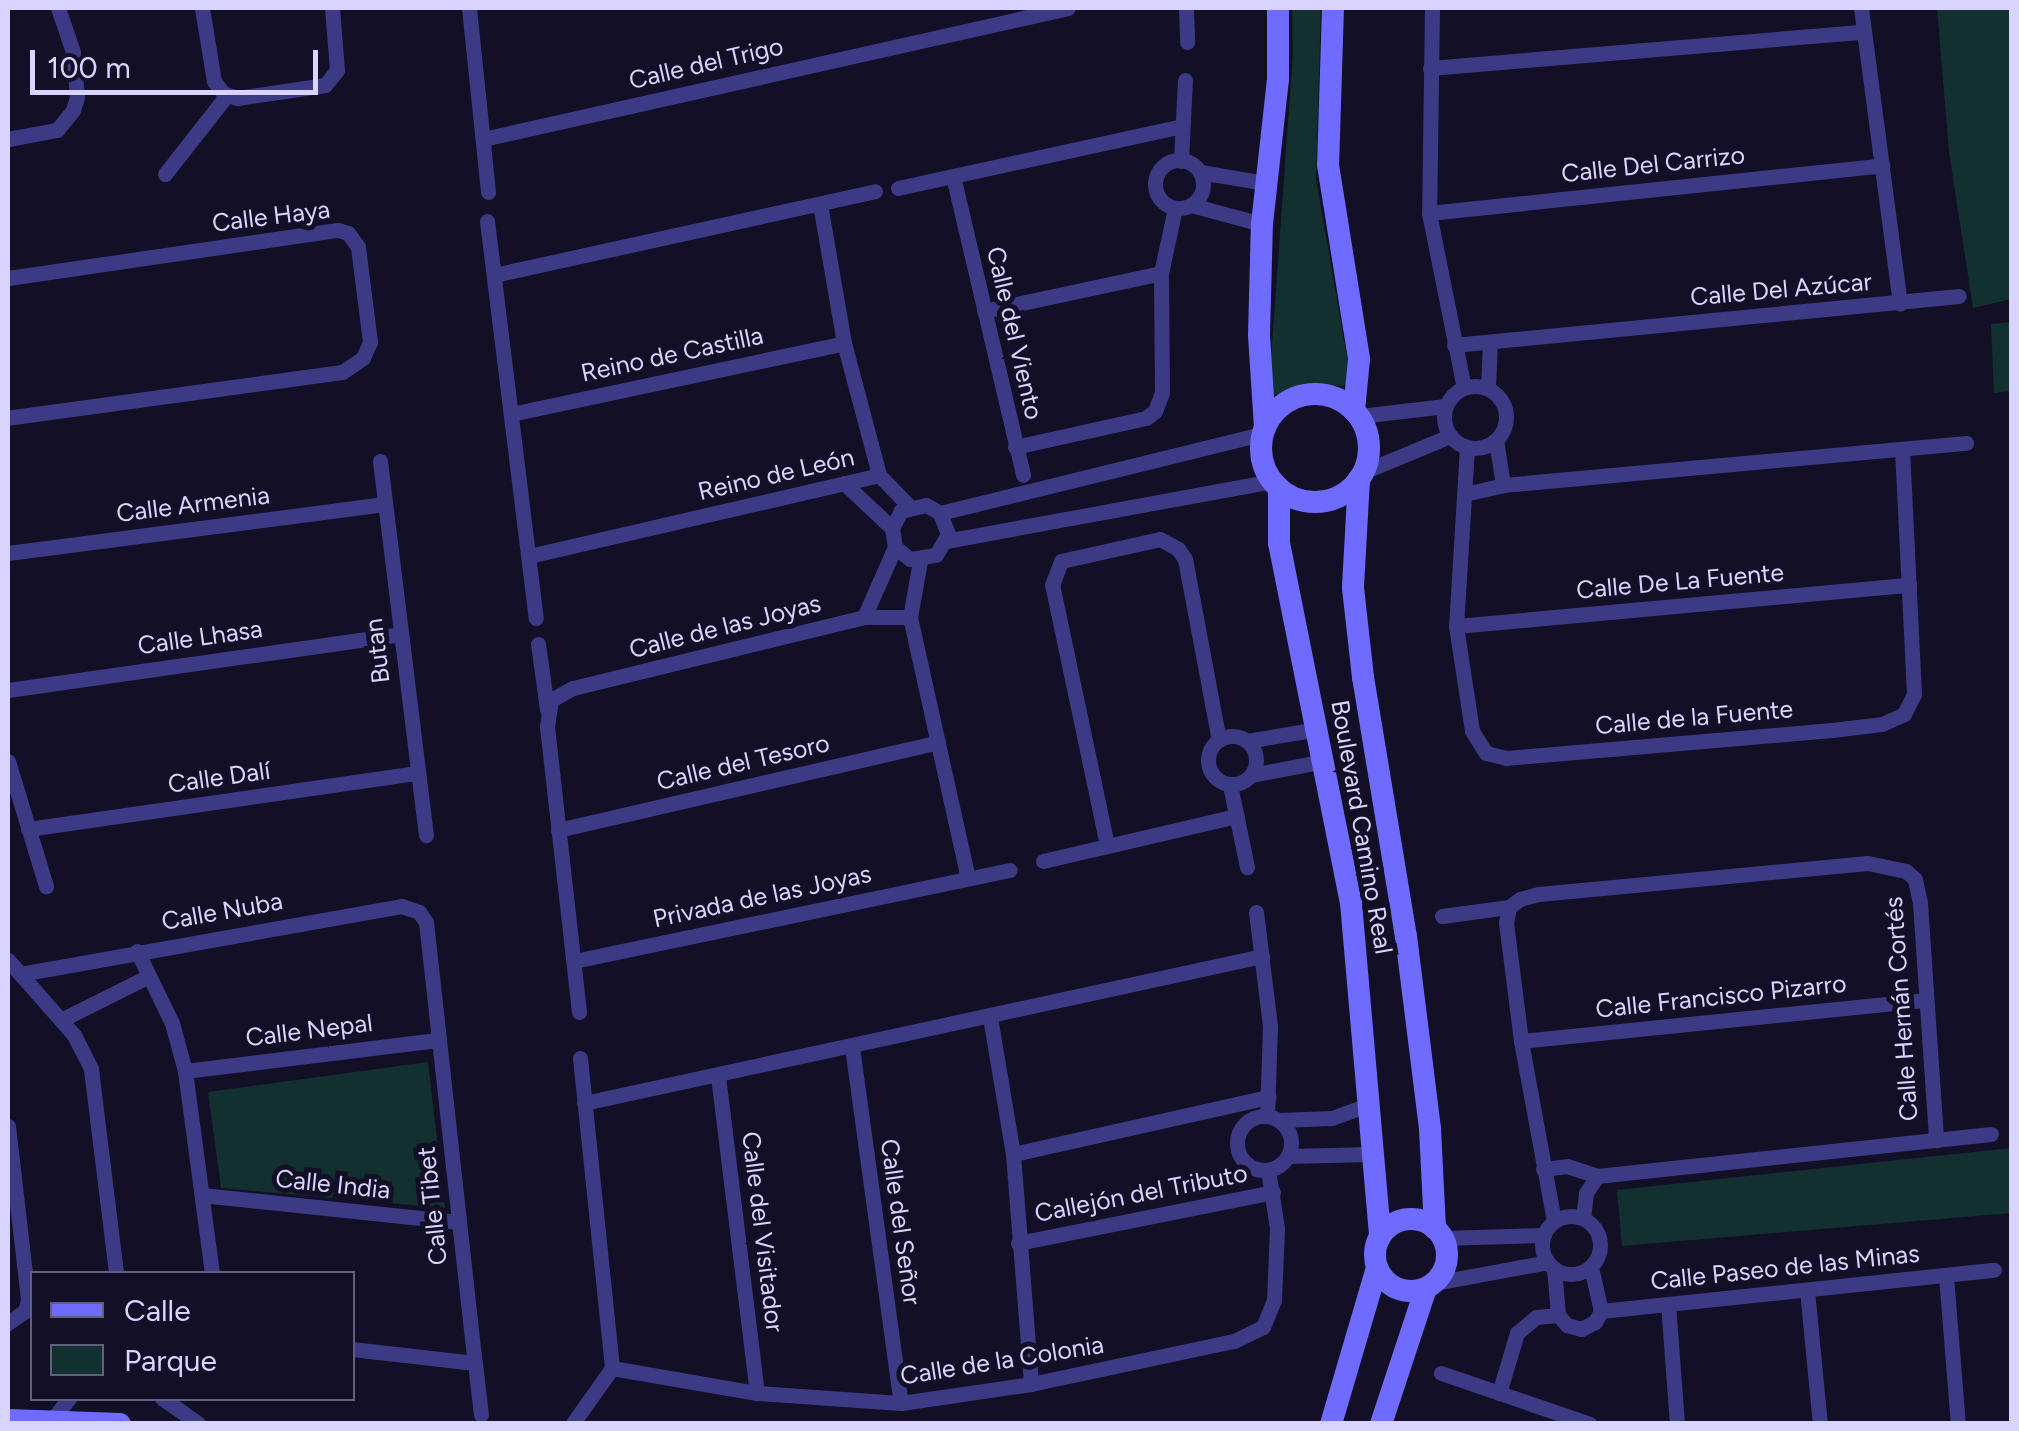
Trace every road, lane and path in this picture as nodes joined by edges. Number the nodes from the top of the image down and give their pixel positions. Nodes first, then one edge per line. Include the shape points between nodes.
1 (58, 8) edge
2 (202, 8) edge
3 (332, 8) edge
4 (469, 8) edge
5 (1186, 8) edge
6 (1278, 8) edge
7 (1333, 8) edge
8 (1432, 8) edge
9 (1861, 8) edge
10 (1057, 9) edge
11 (1864, 32) junction
12 (1187, 42) dead end
13 (1430, 68) junction
14 (1185, 80) dead end
15 (227, 94) junction
16 (1182, 126) junction
17 (483, 138) junction
18 (8, 140) edge
19 (1181, 161) junction
20 (1882, 165) junction
21 (1200, 172) junction
22 (165, 174) dead end
23 (953, 176) junction
24 (1266, 182) junction
25 (898, 188) dead end
26 (874, 191) dead end
27 (488, 192) dead end
28 (820, 204) junction
29 (1183, 206) junction
30 (1430, 213) junction
31 (487, 221) dead end
32 (1262, 224) junction
33 (1161, 273) junction
34 (494, 275) junction
35 (8, 278) edge
36 (1959, 296) dead end
37 (1900, 303) junction
38 (984, 311) junction
39 (1490, 342) junction
40 (844, 343) junction
41 (1454, 345) junction
42 (1464, 388) junction
43 (1488, 388) junction
44 (1445, 406) junction
45 (1357, 413) junction
46 (511, 414) junction
47 (8, 418) edge
48 (1264, 431) junction
49 (1450, 436) junction
50 (1496, 440) junction
51 (1966, 443) dead end
52 (1015, 447) junction
53 (1467, 447) junction
54 (1902, 451) junction
55 (380, 461) dead end
56 (879, 475) junction
57 (1022, 475) dead end
58 (1361, 475) junction
59 (844, 484) junction
60 (1276, 485) junction
61 (1503, 485) junction
62 (1465, 494) junction
63 (385, 504) junction
64 (910, 506) junction
65 (940, 512) junction
66 (892, 528) junction
67 (946, 541) junction
68 (896, 547) junction
69 (8, 553) edge
70 (529, 556) junction
71 (920, 560) junction
72 (1909, 585) junction
73 (864, 617) junction
74 (910, 617) junction
75 (536, 618) dead end
76 (1456, 626) junction
77 (400, 634) junction
78 (538, 644) dead end
79 (8, 690) edge
80 (548, 709) junction
81 (1318, 730) junction
82 (1219, 740) junction
83 (1247, 741) junction
84 (938, 742) junction
85 (8, 760) edge
86 (1324, 761) junction
87 (418, 773) junction
88 (1252, 775) junction
89 (1230, 785) junction
90 (12, 788) edge
91 (1237, 816) junction
92 (28, 830) junction
93 (558, 830) junction
94 (426, 835) dead end
95 (1107, 845) junction
96 (1043, 862) dead end
97 (1248, 867) dead end
98 (1010, 870) dead end
99 (968, 878) junction
100 (46, 886) dead end
101 (1509, 907) junction
102 (1256, 912) dead end
103 (1442, 916) dead end
104 (426, 922) joint
105 (137, 950) junction
106 (1262, 956) junction
107 (8, 960) edge
108 (574, 961) junction
109 (20, 974) junction
110 (149, 976) junction
111 (1926, 1000) junction
112 (580, 1012) dead end
113 (990, 1018) junction
114 (61, 1020) junction
115 (439, 1040) junction
116 (1521, 1041) junction
117 (852, 1047) junction
118 (580, 1058) dead end
119 (185, 1070) junction
120 (718, 1076) junction
121 (1269, 1097) junction
122 (584, 1104) junction
123 (1368, 1105) junction
124 (1273, 1118) junction
125 (8, 1126) edge
126 (1991, 1134) dead end
127 (1936, 1140) junction
128 (1012, 1154) junction
129 (1371, 1154) junction
130 (1288, 1156) junction
131 (1543, 1169) junction
132 (1268, 1170) junction
133 (1597, 1176) junction
134 (1273, 1192) junction
135 (202, 1196) junction
136 (1582, 1218) junction
137 (1554, 1221) junction
138 (458, 1222) junction
139 (1438, 1233) junction
140 (1544, 1235) junction
141 (1380, 1237) junction
142 (1018, 1243) junction
143 (1551, 1265) junction
144 (1591, 1266) junction
145 (1377, 1268) junction
146 (1994, 1270) dead end
147 (116, 1271) edge
148 (212, 1271) edge
149 (1946, 1276) junction
150 (1430, 1286) junction
151 (1807, 1290) junction
152 (1668, 1304) junction
153 (1601, 1311) junction
154 (1558, 1315) junction
155 (8, 1323) edge
156 (355, 1349) edge
157 (475, 1363) junction
158 (612, 1368) junction
159 (1441, 1373) dead end
160 (1031, 1384) junction
161 (1499, 1392) junction
162 (758, 1393) junction
163 (67, 1401) edge
164 (166, 1401) edge
165 (901, 1404) junction
166 (481, 1416) dead end
167 (8, 1420) edge
168 (52, 1420) junction
169 (120, 1424) edge
170 (199, 1424) edge
171 (573, 1424) edge
172 (1331, 1424) edge
173 (1381, 1424) edge
174 (1590, 1424) edge
175 (1677, 1424) edge
176 (1820, 1424) edge
177 (1958, 1424) edge

1 - 18 street via 73,52 72,110 57,130
2 - 15 street via 209,64
3 - 15 street via 337,70 318,90
4 - 17 street
5 - 12 street
6 - 24 street
7 - 45 street via 1328,165 1359,359
8 - 13 street
9 - 11 street, Calle Del Azúcar
10 - 17 street, Calle del Trigo
11 - 13 street
11 - 20 street, Calle Del Azúcar
13 - 30 street
14 - 16 street
15 - 22 street
16 - 19 street
16 - 23 street
17 - 27 street
19 - 21 street
19 - 29 street, Calle del Viento via 1166,165 1156,178 1157,194
20 - 30 street, Calle Del Carrizo
20 - 37 street, Calle Del Azúcar
21 - 24 street
21 - 29 street, Calle del Viento via 1201,194
23 - 25 street
23 - 38 street, Calle del Viento
24 - 32 street
26 - 28 street
28 - 34 street
28 - 40 street, Reino de León
29 - 32 street
29 - 33 street, Calle del Viento
30 - 41 street
31 - 34 street
32 - 48 street
33 - 38 street
33 - 52 street, Calle del Viento via 1162,393 1155,412
34 - 46 street
35 - 47 street, Calle Haya via 338,230 358,247 370,342 363,358 342,372
36 - 37 street
37 - 39 street, Calle Del Azúcar
38 - 52 street, Calle del Viento
39 - 41 street, Calle Del Azúcar
39 - 43 street
40 - 46 street, Reino de Castilla
40 - 56 street, Reino de León
41 - 42 street
42 - 43 street
42 - 44 street
43 - 50 street via 1506,412
44 - 45 street
44 - 49 street
45 - 48 street via 1320,394 1301,396 1284,403
45 - 58 street via 1369,445
46 - 70 street
48 - 60 street via 1261,459
48 - 65 street
49 - 53 street
49 - 58 street
50 - 53 street
50 - 61 street
51 - 54 street
52 - 57 street
53 - 62 street
54 - 61 street
54 - 72 street, Calle de la Fuente
55 - 63 street, Butan
56 - 59 street, Reino de León
56 - 64 street
58 - 60 street via 1346,492 1312,502
58 - 139 street, Boulevard Camino Real via 1353,588 1406,936
59 - 66 street
59 - 70 street, Reino de León
60 - 67 street
60 - 81 street, Boulevard Camino Real via 1279,544
61 - 62 street
62 - 76 street, Calle de la Fuente
63 - 69 street, Calle Armenia
63 - 77 street, Butan
64 - 65 street
64 - 66 street
65 - 67 street
66 - 68 street
67 - 71 street via 936,555
68 - 71 street
68 - 73 street
70 - 75 street
71 - 74 street
72 - 76 street, Calle De La Fuente
72 - 76 street, Calle de la Fuente via 1911,706 1882,724 1832,730 1492,757 1472,730
73 - 74 street, Calle de las Joyas
73 - 80 street, Calle de las Joyas via 573,688
74 - 84 street
77 - 79 street, Calle Lhasa
77 - 87 street, Butan
78 - 80 street
80 - 93 street
81 - 83 street
81 - 86 street, Boulevard Camino Real
82 - 83 street
82 - 89 street via 1208,766
82 - 95 street via 1178,549 1160,539 1061,561 1052,585
83 - 88 street via 1256,760
84 - 93 street, Calle del Tesoro
84 - 99 street
85 - 90 street
86 - 88 street
86 - 123 street, Boulevard Camino Real via 1351,903
87 - 92 street, Calle Dalí
87 - 94 street, Butan
88 - 89 street
89 - 91 street
90 - 92 street
91 - 95 street
91 - 97 street
92 - 100 street
93 - 108 street
95 - 96 street
98 - 99 street, Privada de las Joyas
99 - 108 street, Privada de las Joyas
101 - 103 street
101 - 111 street, Calle Hernán Cortés via 1539,894 1888,865 1915,879
101 - 116 street via 1507,942
102 - 106 street
104 - 105 street, Calle Nuba via 401,906
104 - 115 street, Calle Tibet
105 - 109 street, Calle Nuba
105 - 110 street
106 - 113 street
106 - 121 street
107 - 109 street
108 - 112 street
109 - 114 street
110 - 114 street
110 - 119 street
111 - 116 street, Calle Francisco Pizarro
111 - 127 street, Calle Hernán Cortés
113 - 117 street
113 - 128 street
114 - 147 street via 94,1082
115 - 119 street, Calle Nepal
115 - 138 street, Calle Tibet
116 - 131 street
117 - 120 street
117 - 165 street, Calle del Señor
118 - 122 street
119 - 135 street
120 - 122 street
120 - 162 street, Calle del Visitador
121 - 124 street
121 - 128 street
122 - 158 street
123 - 124 street via 1332,1118
123 - 129 street, Boulevard Camino Real
124 - 130 street via 1290,1132
124 - 132 street via 1244,1124 1236,1139 1244,1162
125 - 155 street via 28,1300
126 - 127 street
127 - 133 street, Calle Hernán Cortés
128 - 142 street
129 - 130 street
129 - 141 street, Boulevard Camino Real
130 - 132 street
131 - 133 street, Calle Hernán Cortés via 1567,1166
131 - 137 street
132 - 134 street, Calle de la Colonia
133 - 136 street
134 - 142 street, Callejón del Tributo
134 - 160 street, Calle de la Colonia via 1278,1264 1263,1328 1234,1341
135 - 138 street, Calle India
135 - 148 street
136 - 137 street
136 - 144 street via 1600,1240
137 - 140 street
138 - 157 street, Calle Tibet
139 - 140 street
139 - 141 street via 1406,1220
139 - 150 street via 1447,1257
140 - 143 street
141 - 145 street
142 - 160 street
143 - 144 street via 1573,1274
143 - 150 street
143 - 154 street
144 - 153 street
145 - 150 street via 1397,1288
145 - 172 street
146 - 149 street
149 - 151 street, Calle Paseo de las Minas
149 - 177 street, Calle Paseo de las Minas
150 - 173 street
151 - 152 street, Calle Paseo de las Minas
151 - 176 street
152 - 153 street, Calle Paseo de las Minas
152 - 175 street
153 - 154 street, Calle Paseo de las Minas via 1581,1329
154 - 161 street, Calle Paseo de las Minas via 1530,1320 1517,1333
156 - 157 street
157 - 166 street, Calle Tibet
158 - 162 street, Calle de la Colonia
158 - 171 street
159 - 161 street
160 - 165 street, Calle de la Colonia
161 - 174 street
162 - 165 street, Calle de la Colonia
163 - 168 street
164 - 170 street
167 - 168 street
168 - 169 street

